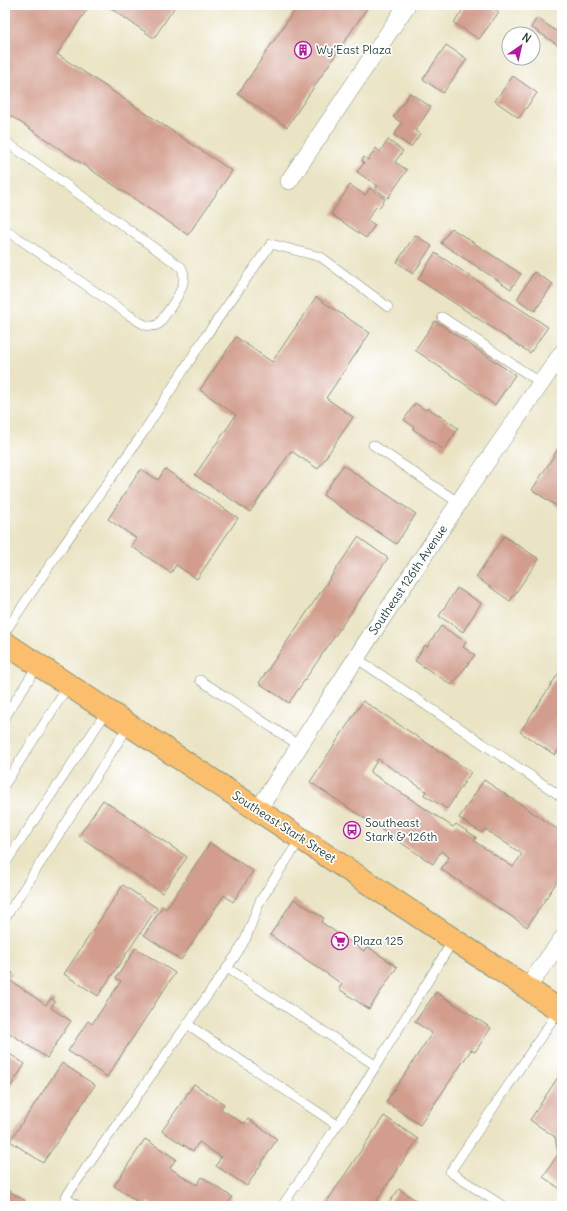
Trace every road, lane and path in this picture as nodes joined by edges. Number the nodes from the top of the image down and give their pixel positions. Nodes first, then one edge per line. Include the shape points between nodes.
1 (407, 5) edge
2 (5, 141) edge
3 (289, 181) dead end
4 (5, 229) edge
5 (388, 307) dead end
6 (442, 317) dead end
7 (562, 352) edge
8 (541, 383) junction
9 (373, 445) dead end
10 (459, 503) junction
11 (5, 632) edge
12 (5, 643) edge
13 (356, 658) junction
14 (38, 665) junction
15 (200, 680) dead end
16 (69, 685) junction
17 (107, 711) junction
18 (5, 717) edge
19 (129, 725) junction
20 (300, 746) junction
21 (5, 784) edge
22 (562, 797) edge
23 (258, 810) junction
24 (301, 838) junction
25 (5, 864) edge
26 (5, 918) edge
27 (562, 939) edge
28 (454, 940) junction
29 (227, 968) junction
30 (527, 988) junction
31 (560, 1011) edge
32 (187, 1024) junction
33 (375, 1065) junction
34 (337, 1125) junction
35 (65, 1198) junction
36 (60, 1206) edge
37 (78, 1206) edge
38 (282, 1206) edge
39 (503, 1206) edge

1 - 3 street
2 - 4 lane via 181,267 184,272 181,290 159,324 146,326
5 - 11 lane via 321,257 271,244 205,336 143,433
6 - 8 lane
7 - 8 street, Southeast 126th Avenue
8 - 10 street, Southeast 126th Avenue
9 - 10 lane
10 - 13 street, Southeast 126th Avenue
12 - 14 main road, Southeast Stark Street
13 - 20 street, Southeast 126th Avenue
13 - 22 lane
14 - 16 main road, Southeast Stark Street
14 - 18 lane
15 - 20 lane
16 - 17 main road, Southeast Stark Street
16 - 21 lane
17 - 19 main road, Southeast Stark Street
17 - 25 lane
19 - 23 main road, Southeast Stark Street
19 - 26 lane
20 - 23 street, Southeast 126th Avenue
23 - 24 main road, Southeast Stark Street
24 - 28 main road, Southeast Stark Street
24 - 29 lane via 260,901 246,938
27 - 30 street
28 - 30 main road, Southeast Stark Street
28 - 33 lane
29 - 32 lane
29 - 33 lane
30 - 31 main road, Southeast Stark Street
31 - 39 lane via 450,1172
32 - 34 lane
32 - 35 lane
33 - 34 lane
34 - 38 lane
35 - 36 lane
35 - 37 lane

